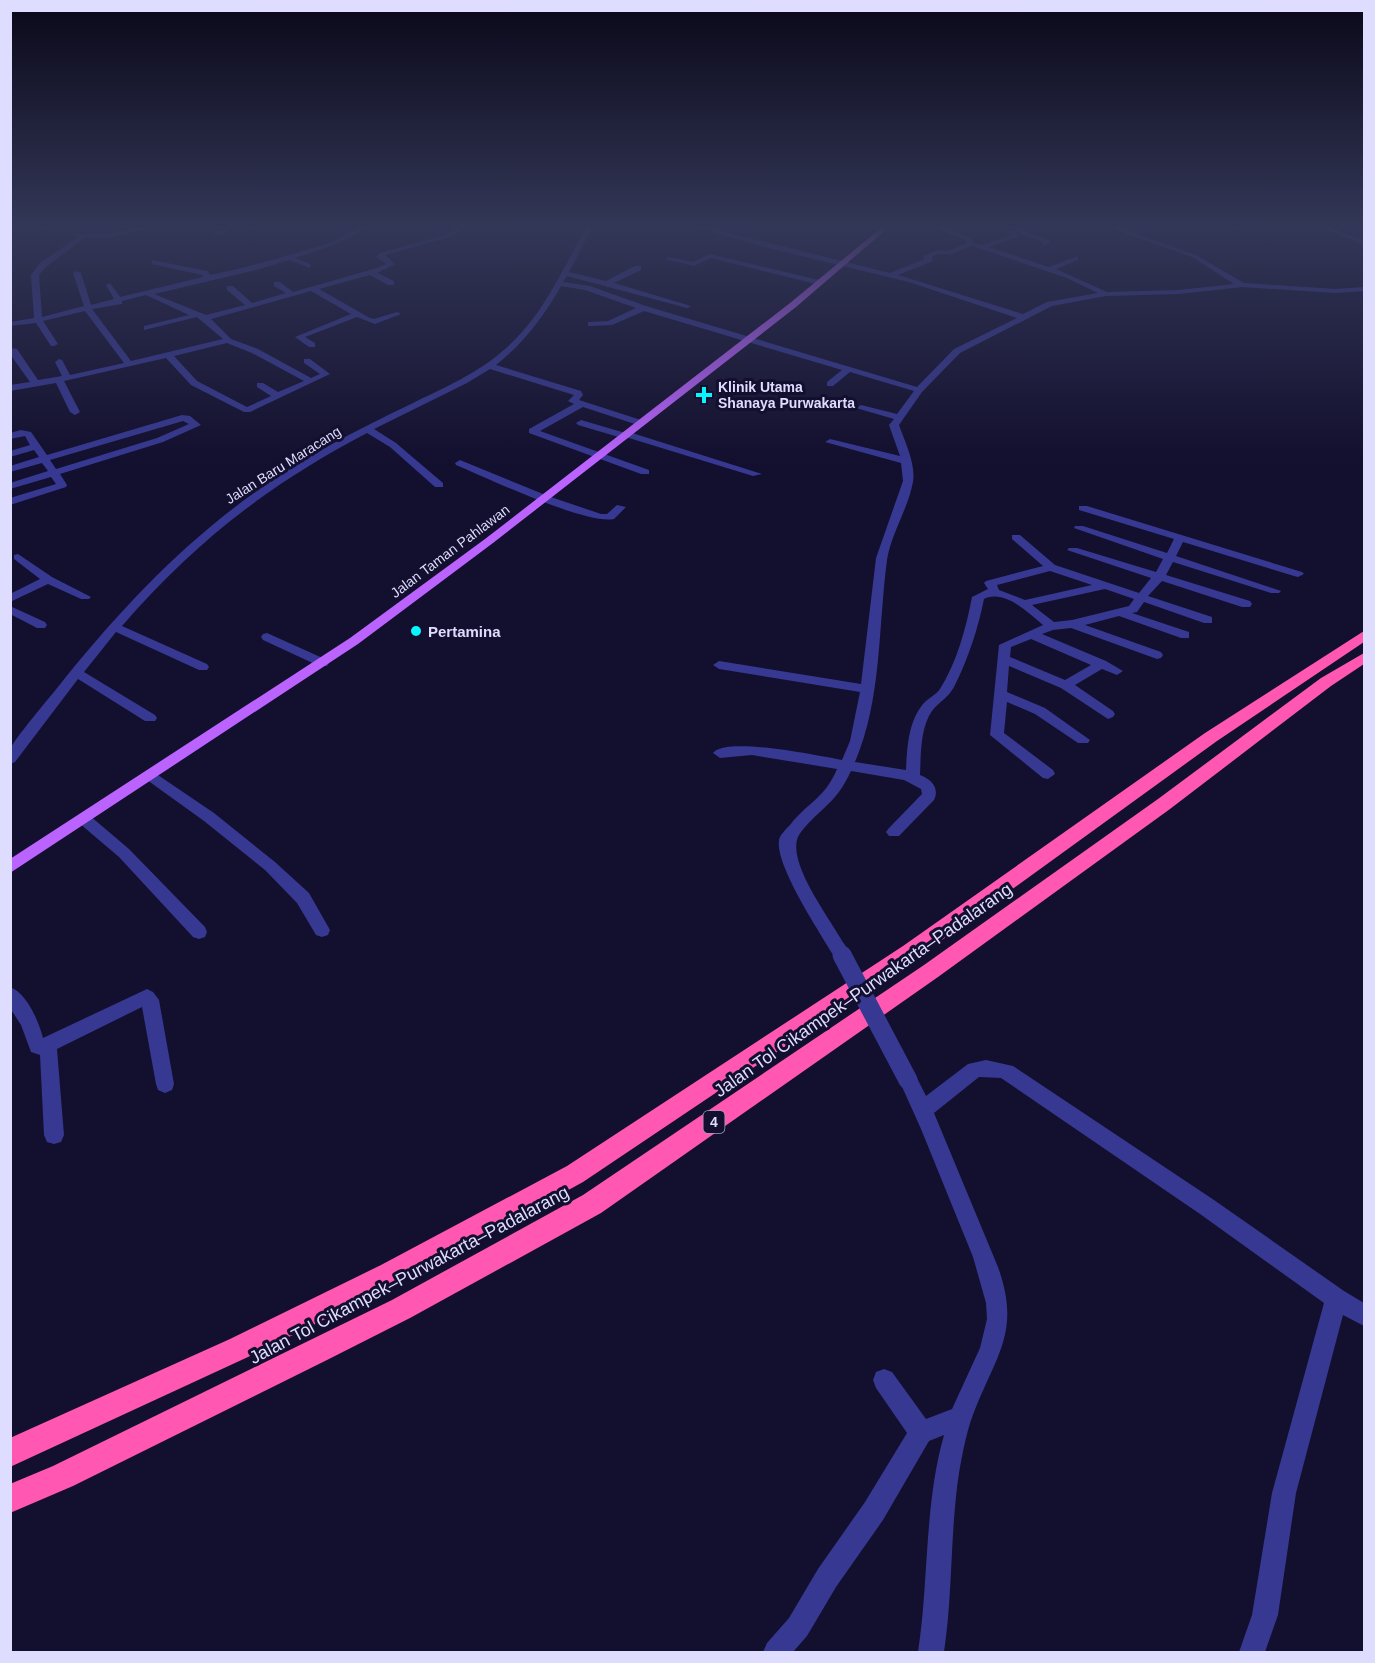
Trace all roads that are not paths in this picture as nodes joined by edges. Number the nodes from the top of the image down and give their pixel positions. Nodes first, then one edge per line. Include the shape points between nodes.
1 (36, 306) edge
2 (100, 306) edge
3 (174, 306) edge
4 (251, 306) edge
5 (340, 306) edge
6 (543, 306) edge
7 (636, 306) edge
8 (670, 306) edge
9 (791, 306) edge
10 (987, 306) edge
11 (1047, 306) edge
12 (88, 308) junction
13 (643, 308) junction
14 (658, 312) junction
15 (397, 314) dead end
16 (356, 315) junction
17 (201, 317) junction
18 (1023, 317) junction
19 (38, 320) junction
20 (10, 324) edge
21 (591, 324) dead end
22 (147, 328) dead end
23 (750, 338) junction
24 (227, 340) junction
25 (54, 344) dead end
26 (312, 345) dead end
27 (10, 351) edge
28 (169, 356) junction
29 (307, 361) dead end
30 (59, 362) dead end
31 (129, 364) junction
32 (491, 366) junction
33 (849, 369) junction
34 (64, 380) junction
35 (311, 381) junction
36 (830, 384) dead end
37 (37, 385) junction
38 (260, 385) dead end
39 (10, 388) edge
40 (919, 390) junction
41 (278, 396) junction
42 (582, 404) junction
43 (861, 408) dead end
44 (75, 412) dead end
45 (898, 417) junction
46 (581, 423) dead end
47 (641, 423) junction
48 (367, 429) junction
49 (626, 435) junction
50 (10, 436) edge
51 (830, 442) dead end
52 (38, 446) junction
53 (10, 454) edge
54 (598, 456) junction
55 (46, 459) junction
56 (906, 461) junction
57 (460, 464) dead end
58 (10, 470) edge
59 (645, 472) dead end
60 (55, 473) junction
61 (757, 474) dead end
62 (439, 485) dead end
63 (10, 486) edge
64 (544, 498) junction
65 (10, 502) edge
66 (621, 507) dead end
67 (1083, 508) dead end
68 (1079, 528) dead end
69 (1016, 537) dead end
70 (1180, 538) junction
71 (1074, 550) dead end
72 (18, 557) dead end
73 (1168, 558) junction
74 (1051, 567) junction
75 (1298, 574) dead end
76 (1159, 578) junction
77 (48, 579) junction
78 (1104, 586) junction
79 (1275, 591) dead end
80 (994, 592) junction
81 (85, 597) dead end
82 (1142, 598) junction
83 (10, 599) edge
84 (1021, 604) junction
85 (1246, 604) dead end
86 (10, 609) edge
87 (1121, 613) junction
88 (1208, 620) dead end
89 (1072, 624) junction
90 (41, 625) dead end
91 (1051, 626) junction
92 (115, 628) junction
93 (1030, 634) junction
94 (1185, 634) dead end
95 (1365, 636) edge
96 (267, 637) dead end
97 (1157, 655) dead end
98 (1365, 658) edge
99 (1004, 659) junction
100 (323, 663) junction
101 (1102, 664) junction
102 (718, 665) dead end
103 (203, 667) dead end
104 (1117, 671) dead end
105 (77, 673) junction
106 (1066, 685) junction
107 (868, 688) junction
108 (1000, 694) junction
109 (1108, 714) dead end
110 (150, 718) dead end
111 (1083, 740) dead end
112 (720, 753) dead end
113 (12, 755) edge
114 (847, 767) junction
115 (1048, 774) dead end
116 (152, 776) junction
117 (913, 778) junction
118 (84, 819) junction
119 (894, 832) dead end
120 (10, 867) edge
121 (322, 930) dead end
122 (199, 932) dead end
123 (10, 994) edge
124 (48, 1046) junction
125 (165, 1084) dead end
126 (924, 1109) junction
127 (54, 1134) dead end
128 (1336, 1299) junction
129 (1365, 1315) edge
130 (884, 1380) dead end
131 (960, 1418) junction
132 (921, 1432) junction
133 (10, 1453) edge
134 (10, 1499) edge
135 (776, 1653) edge
136 (931, 1653) edge
137 (1252, 1653) edge

1 - 19 street
2 - 12 street
3 - 17 street
4 - 17 street
5 - 16 street
6 - 32 street, Jalan Baru Maracang via 529,329
7 - 13 street
8 - 14 street
9 - 23 main road, Jalan Taman Pahlawan
10 - 18 street
11 - 18 street
12 - 19 street
12 - 31 street
13 - 14 street
13 - 21 street via 609,323
14 - 23 street
15 - 16 street via 375,322
16 - 26 street via 299,337
17 - 22 street
17 - 24 street
18 - 40 street via 957,351
19 - 20 street
19 - 25 street
23 - 33 street
23 - 47 main road, Jalan Taman Pahlawan
24 - 28 street
24 - 35 street
27 - 37 street via 14,351
28 - 31 street
28 - 41 street via 194,383 242,408 248,410
29 - 35 street via 326,373
30 - 34 street
31 - 34 street
32 - 42 street via 578,393 572,400
32 - 48 street, Jalan Baru Maracang
33 - 36 street
33 - 40 street
34 - 37 street
34 - 44 street
35 - 41 street
37 - 39 street
38 - 41 street
40 - 45 street
42 - 47 street
42 - 54 street via 532,431
43 - 45 street
45 - 56 street via 895,433
46 - 49 street
47 - 49 main road, Jalan Taman Pahlawan
48 - 62 street via 393,445
48 - 92 street, Jalan Baru Maracang via 235,511 182,555
49 - 54 main road, Jalan Taman Pahlawan
49 - 61 street
50 - 52 street via 26,433
51 - 56 street
52 - 53 street
52 - 55 street
54 - 59 street
54 - 64 main road, Jalan Taman Pahlawan
55 - 58 street
55 - 60 street
55 - 60 street via 180,419 187,418 196,425
56 - 107 street via 907,486 880,568
57 - 64 street
60 - 63 street
60 - 65 street via 61,486
64 - 66 street via 600,517 610,517
64 - 100 main road, Jalan Taman Pahlawan
67 - 70 street
68 - 73 street
69 - 74 street
70 - 73 street
70 - 75 street
71 - 76 street
72 - 77 street
73 - 76 street
73 - 79 street
74 - 78 street
74 - 80 street via 990,583
76 - 82 street
76 - 85 street
77 - 81 street
77 - 83 street
78 - 82 street
78 - 84 street
80 - 84 street
80 - 117 street via 978,597 966,646 945,693 926,710 914,746
82 - 87 street via 1133,609
82 - 88 street
84 - 91 street
86 - 90 street
87 - 89 street
87 - 94 street
89 - 91 street
89 - 97 street
91 - 93 street
92 - 103 street
92 - 105 street, Jalan Baru Maracang
93 - 99 street via 1005,645
93 - 101 street
95 - 133 highway, Jalan Tol Cikampek–Purwakarta–Padalarang / 4 via 1211,737 910,952 575,1174 390,1274
96 - 100 street
98 - 134 highway, Jalan Tol Cikampek–Purwakarta–Padalarang / 4 via 1326,682 931,971 592,1204 401,1309
99 - 106 street
99 - 108 street
100 - 116 main road, Jalan Taman Pahlawan
101 - 104 street
101 - 106 street
102 - 107 street
105 - 110 street
105 - 113 street, Jalan Baru Maracang
106 - 109 street
107 - 114 street
108 - 111 street via 1040,711
108 - 115 street via 997,735
112 - 114 street via 752,750
114 - 117 street
114 - 126 street, bridge via 825,801 787,840 789,858
116 - 118 main road, Jalan Taman Pahlawan
116 - 121 street via 270,866 303,898
117 - 119 street via 927,785 929,796
118 - 120 main road, Jalan Taman Pahlawan
118 - 122 street via 132,861
123 - 124 street via 32,1029 34,1042
124 - 125 street via 147,998
124 - 127 street
126 - 128 street via 974,1070 1006,1072
126 - 131 street via 998,1304 994,1340
128 - 129 street
128 - 137 street via 1284,1493 1265,1615
130 - 132 street
131 - 132 street
131 - 136 street via 944,1495
132 - 135 street via 798,1627

